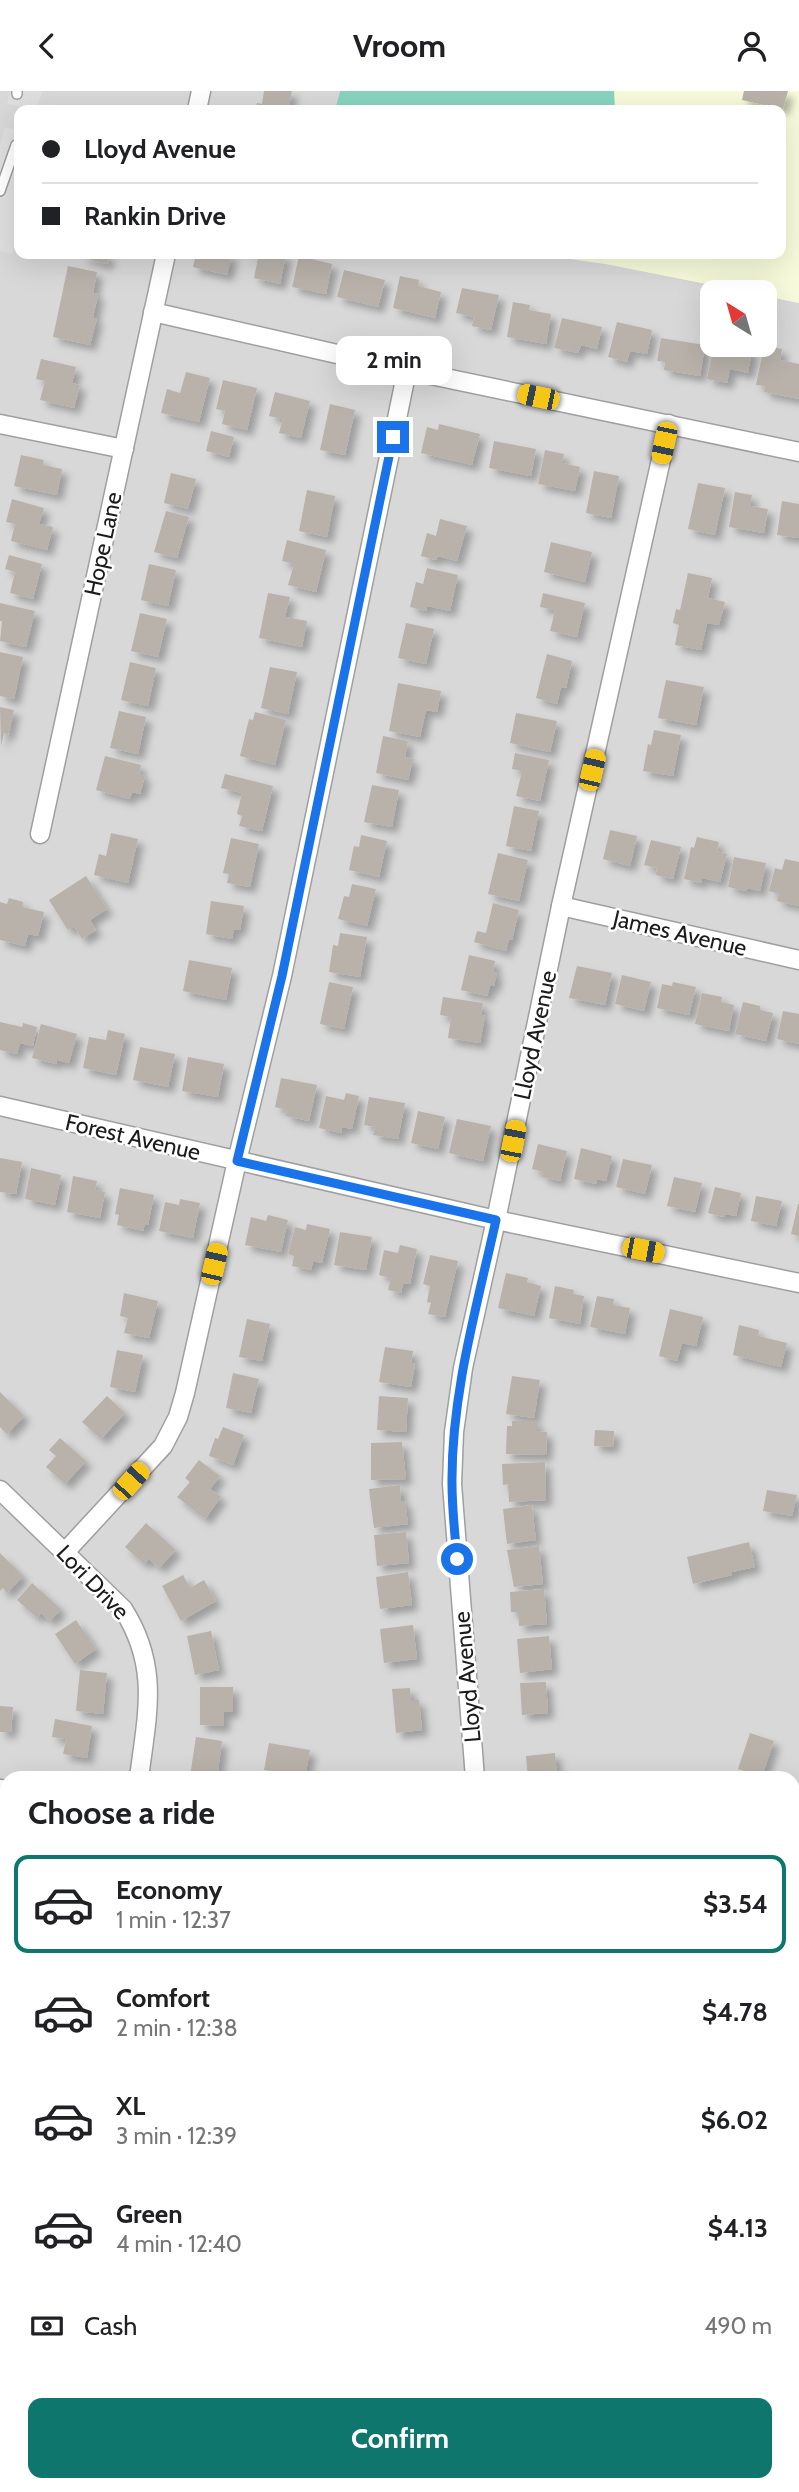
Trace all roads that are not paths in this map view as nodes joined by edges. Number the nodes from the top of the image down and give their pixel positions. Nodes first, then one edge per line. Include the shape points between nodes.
1 (14, 151) edge
2 (0, 191) edge
3 (165, 259) edge
4 (153, 312) junction
5 (407, 370) junction
6 (0, 424) edge
7 (669, 424) junction
8 (124, 449) junction
9 (799, 452) edge
10 (40, 834) dead end
11 (561, 906) junction
12 (799, 960) edge
13 (0, 1106) edge
14 (237, 1161) junction
15 (496, 1220) junction
16 (799, 1283) edge
17 (0, 1490) edge
18 (65, 1552) junction
19 (140, 1771) edge
20 (474, 1771) edge

1 - 2 lane
3 - 4 street, Hope Lane
4 - 5 street
4 - 8 street, Hope Lane
5 - 7 street
5 - 14 street via 282,976
6 - 8 street
7 - 9 street
7 - 11 street, Lloyd Avenue
8 - 10 street, Hope Lane
11 - 12 street, James Avenue
11 - 15 street, Lloyd Avenue
13 - 14 street, Forest Avenue
14 - 15 street, Forest Avenue
14 - 18 street via 178,1417 163,1446
15 - 16 street, Forest Avenue
15 - 20 street, Lloyd Avenue via 463,1368 454,1432 452,1484
17 - 18 street, Lori Drive
18 - 19 street, Lori Drive via 123,1609 142,1644 149,1697

